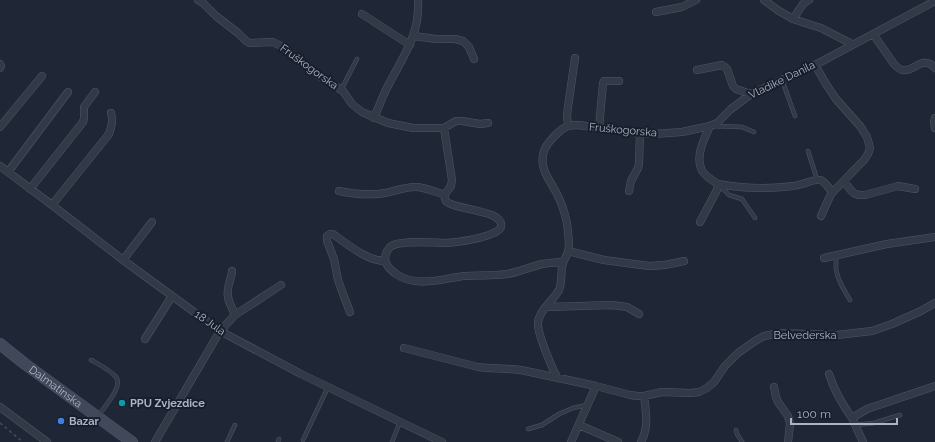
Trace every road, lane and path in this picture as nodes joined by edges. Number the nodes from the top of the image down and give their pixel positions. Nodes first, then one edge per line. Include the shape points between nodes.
1 (198, 0) edge
2 (418, 0) edge
3 (696, 0) edge
4 (764, 0) edge
5 (809, 0) edge
6 (935, 1) edge
7 (656, 12) dead end
8 (362, 14) dead end
9 (793, 19) junction
10 (873, 34) junction
11 (414, 36) junction
12 (852, 44) junction
13 (410, 45) junction
14 (575, 58) dead end
15 (357, 59) dead end
16 (474, 59) dead end
17 (0, 64) edge
18 (815, 64) junction
19 (0, 68) edge
20 (935, 68) edge
21 (698, 70) dead end
22 (42, 76) dead end
23 (782, 80) junction
24 (619, 81) dead end
25 (341, 90) junction
26 (68, 92) dead end
27 (95, 92) dead end
28 (751, 94) junction
29 (111, 113) dead end
30 (796, 116) dead end
31 (374, 118) junction
32 (935, 118) edge
33 (488, 124) dead end
34 (568, 126) junction
35 (710, 126) junction
36 (0, 127) edge
37 (444, 128) junction
38 (599, 128) junction
39 (935, 128) edge
40 (754, 132) dead end
41 (640, 133) junction
42 (808, 151) dead end
43 (0, 166) edge
44 (8, 172) junction
45 (817, 180) junction
46 (844, 180) junction
47 (718, 184) junction
48 (30, 189) junction
49 (915, 189) dead end
50 (629, 190) dead end
51 (339, 192) dead end
52 (833, 192) junction
53 (444, 195) junction
54 (52, 205) junction
55 (821, 216) dead end
56 (755, 218) dead end
57 (152, 222) dead end
58 (700, 222) dead end
59 (935, 237) edge
60 (568, 251) junction
61 (836, 255) junction
62 (824, 258) dead end
63 (123, 260) junction
64 (385, 261) junction
65 (684, 261) dead end
66 (563, 262) junction
67 (232, 271) dead end
68 (281, 285) dead end
69 (172, 296) junction
70 (850, 300) dead end
71 (935, 303) edge
72 (546, 307) junction
73 (350, 312) dead end
74 (639, 314) dead end
75 (235, 315) junction
76 (220, 331) junction
77 (145, 339) dead end
78 (0, 344) edge
79 (404, 348) dead end
80 (91, 360) dead end
81 (829, 374) dead end
82 (557, 377) junction
83 (596, 386) junction
84 (774, 386) dead end
85 (935, 386) edge
86 (328, 387) junction
87 (644, 396) junction
88 (588, 404) junction
89 (0, 407) edge
90 (900, 415) dead end
91 (98, 417) junction
92 (852, 418) junction
93 (400, 422) junction
94 (0, 423) edge
95 (235, 425) dead end
96 (579, 425) junction
97 (855, 425) junction
98 (528, 429) dead end
99 (736, 430) dead end
100 (303, 440) dead end
101 (20, 441) edge
102 (23, 442) edge
103 (47, 442) edge
104 (132, 442) edge
105 (155, 442) edge
106 (227, 442) edge
107 (392, 442) edge
108 (442, 442) edge
109 (571, 442) edge
110 (618, 442) edge
111 (641, 442) edge
112 (742, 442) edge
113 (788, 442) edge
114 (863, 442) edge

1 - 25 street, Fruškogorska via 249,43 278,44
2 - 11 street via 419,12
3 - 7 street via 682,7
4 - 9 street
5 - 9 street via 803,4
6 - 10 street, Vladike Danila
8 - 13 street
9 - 12 street via 821,28
10 - 12 street, Vladike Danila
10 - 20 street via 898,68 908,70 923,63 931,64
11 - 13 street
11 - 16 street via 463,41
12 - 18 street, Vladike Danila
13 - 31 street
14 - 34 street via 567,115
15 - 25 lane
17 - 19 street
18 - 23 street, Vladike Danila
18 - 46 street via 833,94 860,126 869,143 870,148 864,160
21 - 28 street via 722,65 727,69 736,89
22 - 36 street
23 - 28 street, Vladike Danila
23 - 30 lane
24 - 38 street via 604,81
25 - 31 street, Fruškogorska via 356,108
26 - 44 street
27 - 48 street via 84,107 83,122
28 - 35 street, Vladike Danila
29 - 54 street via 112,127 109,134
31 - 37 street, Fruškogorska via 413,128
32 - 39 street
33 - 37 street via 462,121
34 - 38 street, Fruškogorska
34 - 60 street via 546,146 543,162 546,176 564,211 568,229
35 - 40 lane via 742,127
35 - 41 street, Fruškogorska via 682,132
35 - 47 street via 703,143 700,165 708,177
37 - 53 street via 452,180
38 - 41 street, Fruškogorska
41 - 50 street via 639,164
42 - 45 lane
43 - 44 street, 18 Jula
44 - 48 street, 18 Jula
45 - 47 street via 784,187 754,189
45 - 52 street via 823,181
46 - 49 street via 852,191 859,195 898,186
46 - 52 street
47 - 56 lane via 729,195 742,199
47 - 58 street
48 - 54 street, 18 Jula
51 - 53 street via 372,195 422,187
52 - 55 street
53 - 64 street via 450,205 477,210 498,218 501,223 500,229 486,236 448,243 393,244 386,251
54 - 63 street, 18 Jula
57 - 63 street
59 - 61 street
60 - 65 street via 604,260 649,266
60 - 66 street
61 - 62 street
61 - 70 lane via 838,276
63 - 69 street, 18 Jula
64 - 66 street via 391,271 399,276 425,282 464,276 506,274
64 - 73 street via 368,257 333,234 327,236 338,280
66 - 72 street via 559,289
67 - 75 street via 227,295
68 - 75 street
69 - 76 street, 18 Jula
69 - 77 street
71 - 87 street, Belvederska via 872,331 838,335 780,333 764,336 738,353 707,388 699,392 662,392
72 - 74 street via 612,305 627,307
72 - 82 street via 538,324
75 - 76 street
76 - 86 street, 18 Jula
76 - 105 street
78 - 91 street, Dalmatinska
79 - 82 street via 478,367 513,369
80 - 91 lane via 116,376 118,382 116,390
81 - 92 street via 834,388
82 - 83 street
83 - 87 street
83 - 88 street
84 - 113 street via 776,398 788,416 790,424
85 - 92 street via 867,409
86 - 93 street, 18 Jula
86 - 100 lane
87 - 111 street via 647,424
88 - 96 street
88 - 98 lane via 573,408 542,425
89 - 103 street
90 - 97 lane via 874,423
91 - 104 street, Dalmatinska
92 - 97 street
93 - 107 lane
93 - 108 street, 18 Jula
94 - 101 path
95 - 106 lane
96 - 109 street
96 - 110 street
97 - 114 street
99 - 112 lane
101 - 102 path

